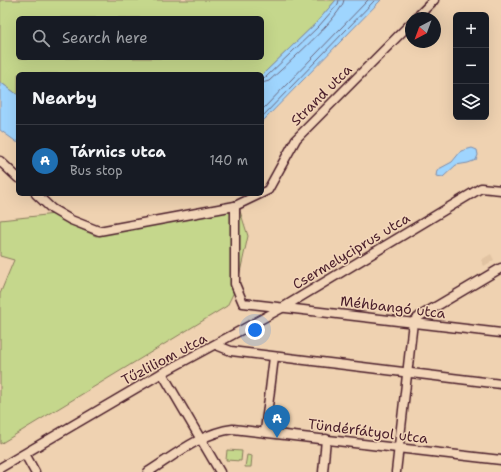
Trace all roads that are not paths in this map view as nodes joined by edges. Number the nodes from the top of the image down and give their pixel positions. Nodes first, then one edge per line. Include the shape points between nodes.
1 (434, 0) edge
2 (422, 12) edge
3 (405, 29) edge
4 (0, 161) edge
5 (16, 176) edge
6 (501, 190) edge
7 (264, 192) edge
8 (38, 196) edge
9 (257, 196) edge
10 (235, 206) junction
11 (501, 268) edge
12 (282, 308) junction
13 (413, 322) junction
14 (501, 333) edge
15 (216, 345) junction
16 (274, 357) junction
17 (406, 372) junction
18 (162, 373) junction
19 (501, 384) edge
20 (265, 431) junction
21 (201, 439) junction
22 (326, 439) junction
23 (399, 448) junction
24 (25, 454) junction
25 (501, 460) edge
26 (0, 468) edge
27 (35, 472) edge
28 (148, 472) edge
29 (220, 472) edge
30 (323, 472) edge
31 (396, 472) edge

1 - 2 street
3 - 7 street, Strand utca via 296,139 268,190
4 - 5 street
6 - 12 street, Csermelyciprus utca via 481,188
8 - 10 street, Strand utca via 58,213 99,231
9 - 10 street, Strand utca
10 - 12 street, Méhbangó utca via 235,284 243,303
11 - 13 street
12 - 13 street, Méhbangó utca
12 - 15 street, Csermelyciprus utca
13 - 14 street, Méhbangó utca
13 - 17 street
15 - 16 street, Tűzliliom utca via 231,351
15 - 18 street, Tűzliliom utca
16 - 17 street, Tűzliliom utca
16 - 20 street
17 - 19 street, Tűzliliom utca
17 - 23 street
18 - 21 street
18 - 24 street, Tűzliliom utca
20 - 21 street, Tündérfátyol utca via 217,431
20 - 22 street, Tündérfátyol utca
21 - 28 street, Tündérfátyol utca
21 - 29 street
22 - 23 street, Tündérfátyol utca
22 - 30 street
23 - 25 street, Tündérfátyol utca
23 - 31 street
24 - 26 street, Tűzliliom utca
24 - 27 street

